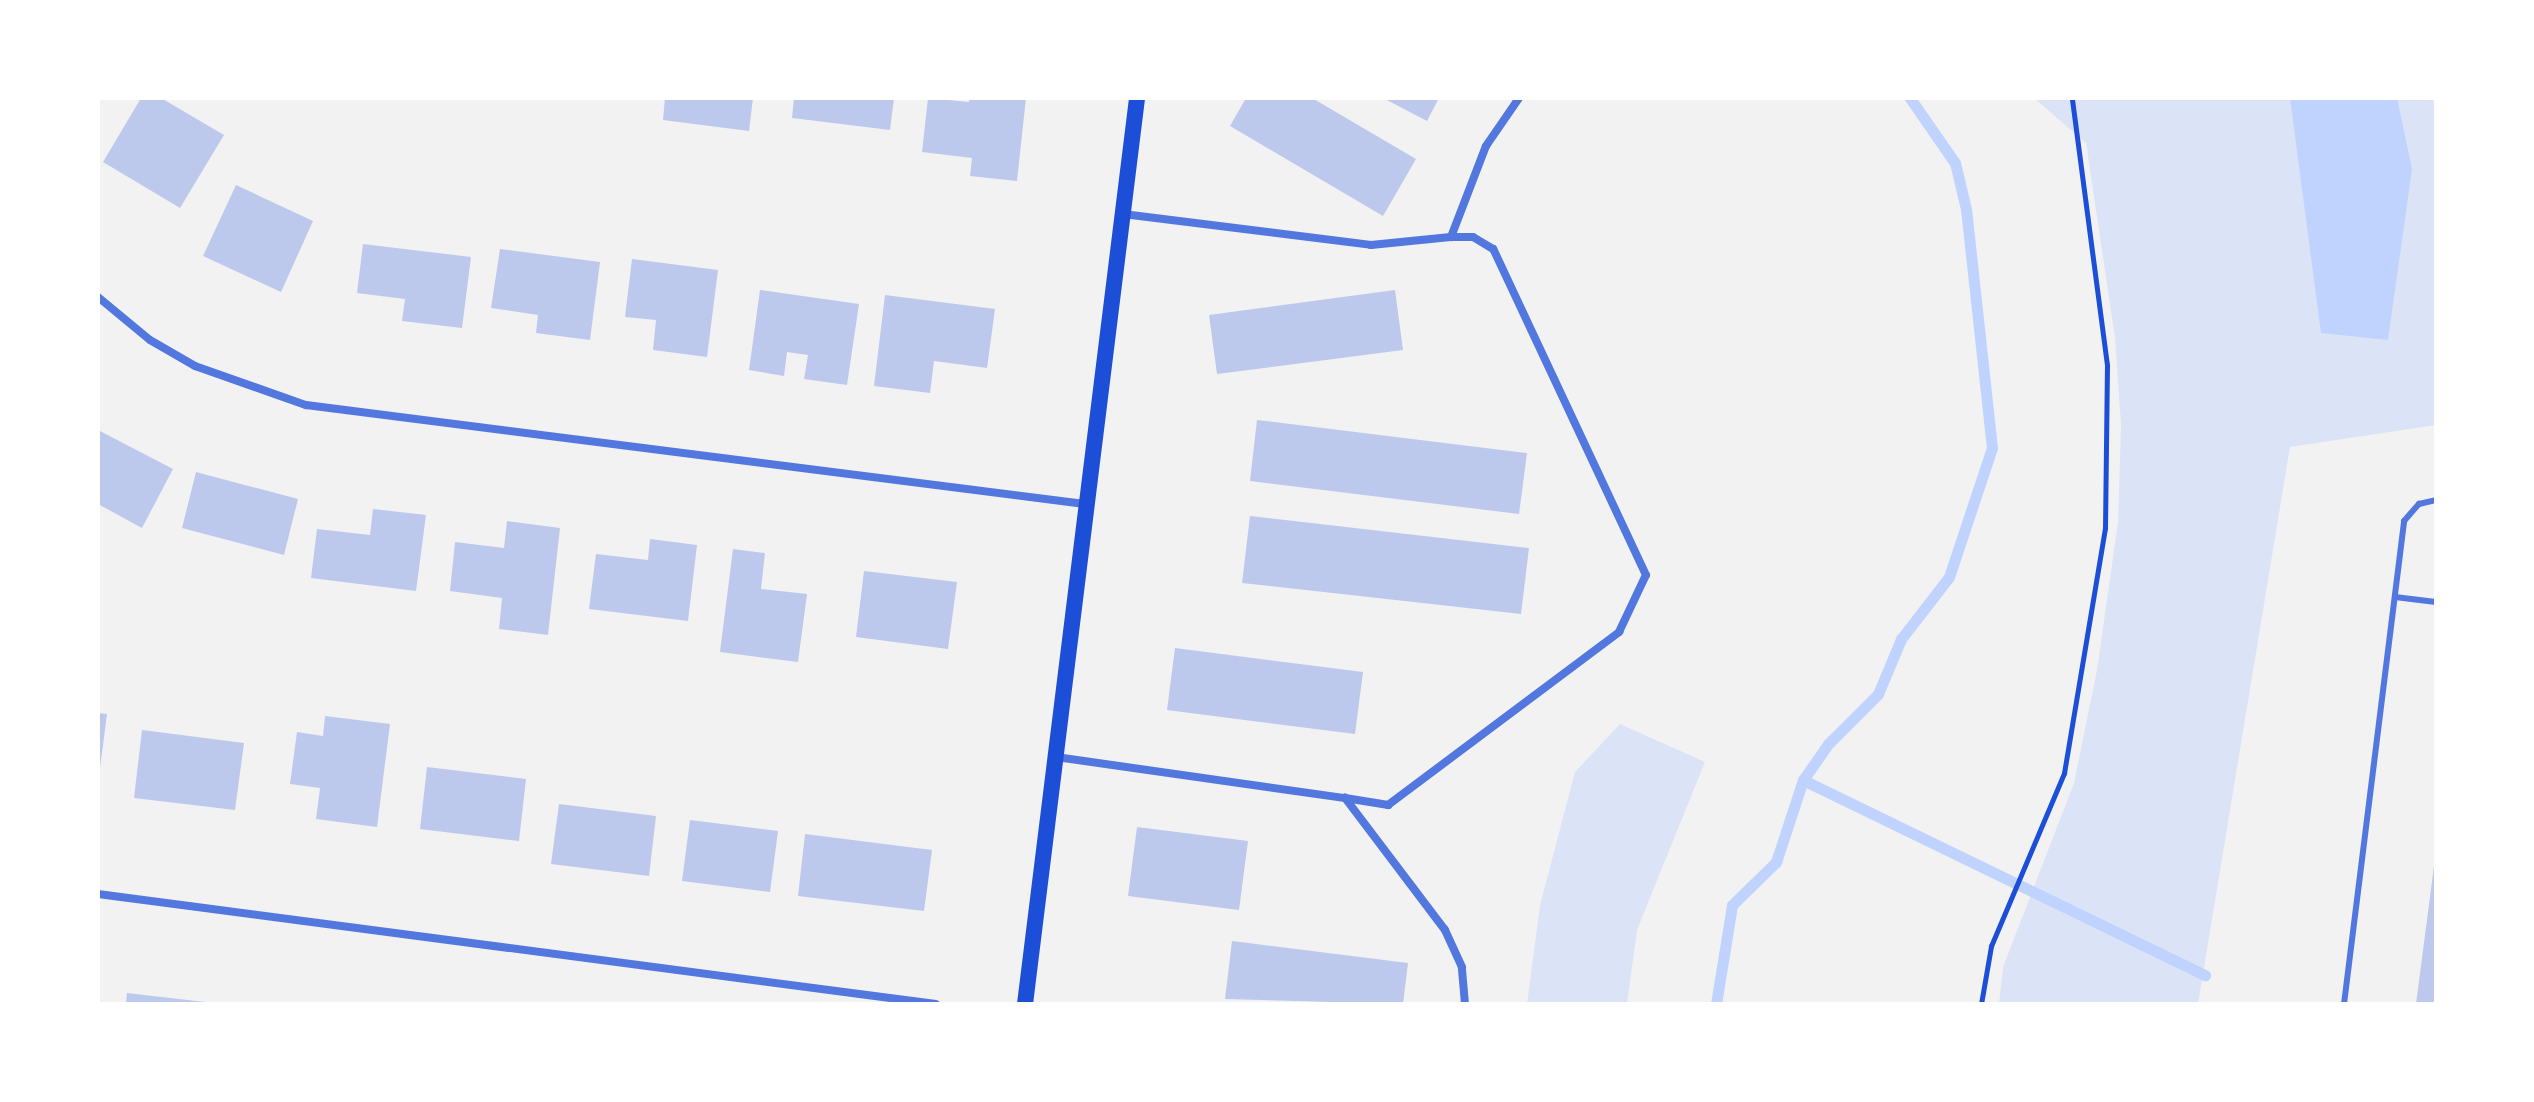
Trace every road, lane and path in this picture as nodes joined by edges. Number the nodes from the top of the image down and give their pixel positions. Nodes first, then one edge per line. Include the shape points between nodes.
1 (1137, 98) edge
2 (1519, 98) edge
3 (2072, 98) edge
4 (1123, 214) junction
5 (1451, 237) junction
6 (98, 297) edge
7 (2436, 500) edge
8 (1085, 504) junction
9 (2395, 597) junction
10 (2436, 602) edge
11 (1056, 757) junction
12 (1345, 798) junction
13 (98, 894) edge
14 (936, 1004) edge
15 (1025, 1004) edge
16 (1465, 1004) edge
17 (1981, 1004) edge
18 (2344, 1004) edge

1 - 4 main road
2 - 5 street via 1486,146
3 - 17 path via 2107,365 2105,528 2064,773 1991,946
4 - 5 street via 1371,245
4 - 8 main road
5 - 12 street via 1473,237 1493,249 1646,575 1619,632 1401,796 1388,805
6 - 8 street via 150,340 195,366 306,405
7 - 9 lane via 2419,504 2404,521
8 - 11 main road
9 - 10 lane
9 - 18 lane
11 - 12 street
11 - 15 main road
12 - 16 street via 1445,930 1462,967
13 - 14 street

